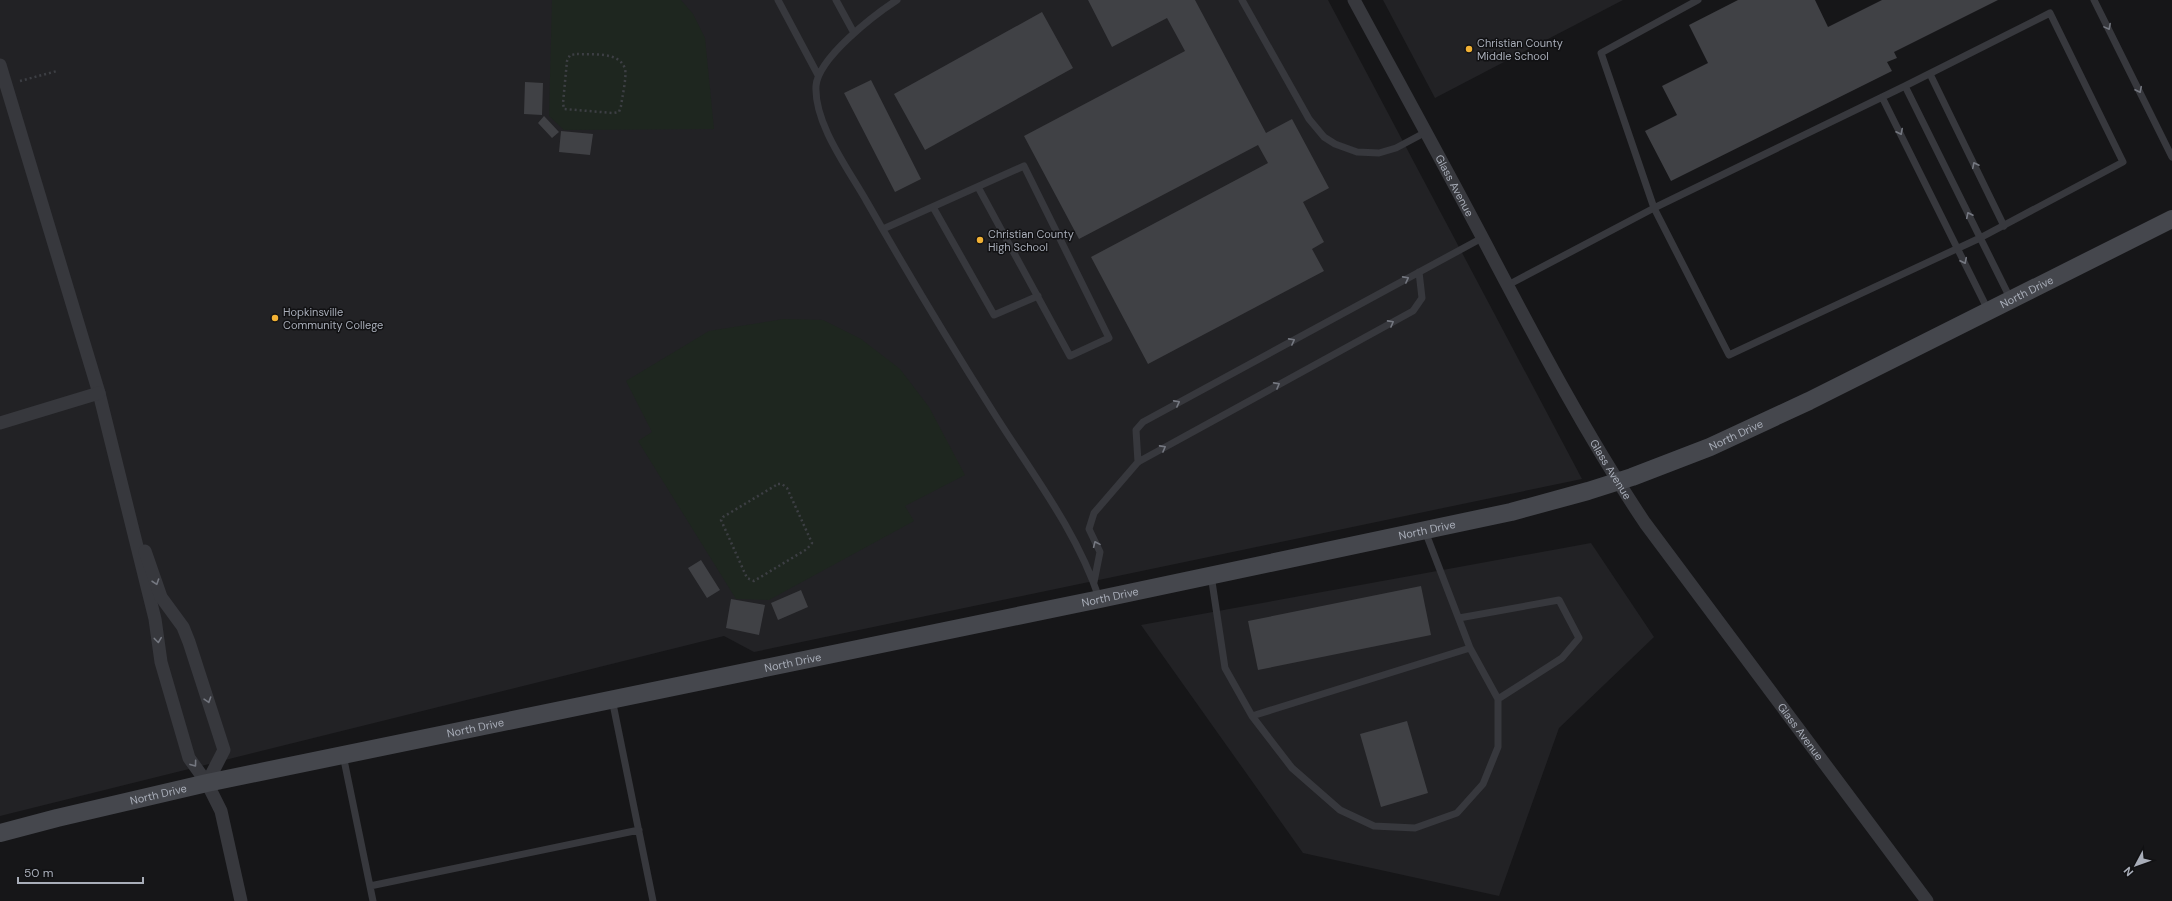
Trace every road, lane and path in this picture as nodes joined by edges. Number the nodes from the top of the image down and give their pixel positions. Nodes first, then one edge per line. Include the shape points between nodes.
1 (778, 0) edge
2 (836, 0) edge
3 (897, 0) edge
4 (1242, 0) edge
5 (1354, 0) edge
6 (1698, 0) edge
7 (2094, 0) edge
8 (886, 3) edge
9 (854, 33) junction
10 (0, 65) edge
11 (57, 70) dead end
12 (1930, 74) junction
13 (818, 75) junction
14 (6, 85) junction
15 (1906, 86) junction
16 (1882, 97) junction
17 (570, 111) joint
18 (1426, 132) junction
19 (2172, 157) edge
20 (978, 187) junction
21 (933, 207) junction
22 (1654, 208) junction
23 (2172, 219) edge
24 (2004, 226) junction
25 (883, 229) junction
26 (1482, 238) junction
27 (1980, 238) junction
28 (1958, 249) junction
29 (1419, 272) junction
30 (1508, 286) junction
31 (1038, 296) junction
32 (2011, 300) junction
33 (1989, 312) junction
34 (99, 393) junction
35 (0, 423) edge
36 (1138, 462) junction
37 (1617, 482) junction
38 (124, 493) junction
39 (1425, 530) junction
40 (1211, 575) junction
41 (754, 581) joint
42 (1094, 582) junction
43 (1100, 599) junction
44 (1459, 618) junction
45 (1470, 648) junction
46 (612, 699) junction
47 (1498, 700) junction
48 (1252, 716) junction
49 (343, 755) junction
50 (207, 783) junction
51 (639, 830) junction
52 (0, 833) edge
53 (370, 886) junction
54 (241, 901) edge
55 (373, 901) edge
56 (653, 901) edge
57 (1927, 901) edge

1 - 13 lane
2 - 9 lane
3 - 8 lane
4 - 18 lane via 1309,119 1324,138 1357,152 1379,153 1396,148
5 - 18 street, Glass Avenue
6 - 22 lane via 1601,53
7 -> 19 lane
8 - 9 lane
9 - 13 lane via 822,67
10 - 14 street
11 - 14 path
12 - 15 lane
24 -> 12 lane
12 - 24 lane via 2050,13 2123,162
13 - 25 lane via 818,109 829,136
14 - 34 street
15 - 16 lane
27 -> 15 lane
16 - 22 lane
16 -> 28 lane
17 - 17 path via 618,112 625,69 619,61 612,56 570,55 567,61 563,103 564,109
18 - 26 street, Glass Avenue
20 - 21 lane
20 - 31 lane
20 - 31 lane via 1024,166 1109,338 1070,356
21 - 25 lane
21 - 31 lane via 994,315
22 - 28 lane via 1729,355
22 - 30 lane
23 - 32 main road, North Drive
24 - 27 lane
25 - 42 lane via 992,410 1054,506
26 - 29 lane
26 - 30 street, Glass Avenue
27 - 28 lane
27 - 32 lane
28 -> 33 lane
36 -> 29 lane via 1413,311 1422,298
36 -> 29 lane via 1136,430 1143,422
30 - 37 street, Glass Avenue
32 - 33 main road, North Drive
33 - 37 main road, North Drive via 1710,447
34 - 35 street
34 - 38 street
42 -> 36 lane via 1100,552 1090,529 1094,513
37 - 39 main road, North Drive via 1511,512
37 - 57 street, Glass Avenue via 1645,524
38 -> 50 street via 156,619 161,662 189,758
38 -> 50 street via 161,597 183,626 224,750
39 - 40 main road, North Drive
39 - 44 lane
40 - 43 main road, North Drive
40 - 48 lane via 1225,668
41 - 41 path via 807,549 812,543 788,488 782,484 778,484 721,520 747,578
42 - 43 lane
43 - 46 main road, North Drive
44 - 45 lane
44 - 47 lane via 1559,600 1579,638 1562,658
45 - 47 lane
45 - 48 lane
46 - 49 main road, North Drive
46 - 51 lane
47 - 48 lane via 1498,747 1483,784 1457,813 1415,828 1374,826 1340,810 1292,768
49 - 50 main road, North Drive
49 - 53 lane
50 - 52 main road, North Drive
50 - 54 street via 221,811
51 - 53 lane
51 - 56 lane
53 - 55 lane

